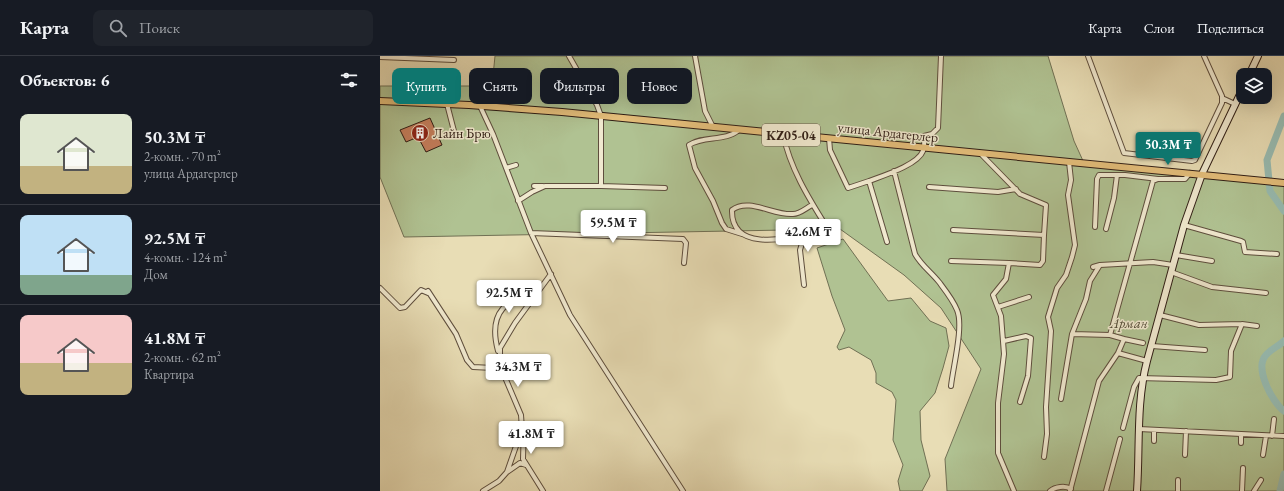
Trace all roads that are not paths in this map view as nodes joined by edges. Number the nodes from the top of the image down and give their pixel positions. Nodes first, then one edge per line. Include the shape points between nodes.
1 (569, 56) edge
2 (695, 56) edge
3 (941, 56) edge
4 (1088, 56) edge
5 (1204, 56) edge
6 (1258, 56) edge
7 (380, 57) edge
8 (454, 60) dead end
9 (1252, 68) edge
10 (1222, 98) junction
11 (380, 101) edge
12 (392, 102) edge
13 (447, 104) joint
14 (1235, 104) joint
15 (480, 106) junction
16 (600, 116) junction
17 (713, 127) junction
18 (740, 129) junction
19 (454, 131) dead end
20 (784, 134) junction
21 (829, 138) junction
22 (924, 148) junction
23 (980, 153) junction
24 (1069, 162) junction
25 (516, 165) dead end
26 (506, 168) junction
27 (894, 171) junction
28 (1190, 173) junction
29 (1117, 174) junction
30 (1202, 174) junction
31 (1158, 179) junction
32 (869, 181) junction
33 (1284, 183) edge
34 (534, 186) dead end
35 (545, 186) junction
36 (601, 186) junction
37 (929, 187) dead end
38 (665, 188) dead end
39 (1016, 189) junction
40 (518, 201) junction
41 (812, 205) junction
42 (1184, 225) junction
43 (1095, 227) dead end
44 (1106, 229) dead end
45 (953, 230) dead end
46 (807, 232) dead end
47 (531, 233) junction
48 (742, 234) junction
49 (1044, 235) junction
50 (887, 242) dead end
51 (1276, 254) dead end
52 (1176, 255) junction
53 (951, 261) dead end
54 (1212, 262) dead end
55 (684, 263) dead end
56 (1009, 263) junction
57 (1131, 264) junction
58 (1173, 265) junction
59 (1100, 266) junction
60 (1093, 268) dead end
61 (1171, 272) junction
62 (551, 274) junction
63 (543, 285) junction
64 (804, 285) dead end
65 (380, 288) edge
66 (1266, 293) dead end
67 (1030, 297) dead end
68 (998, 306) junction
69 (1160, 315) junction
70 (1242, 324) junction
71 (1257, 326) dead end
72 (1072, 334) junction
73 (1110, 335) junction
74 (1124, 339) junction
75 (1004, 341) junction
76 (1143, 343) dead end
77 (1152, 346) junction
78 (1205, 350) dead end
79 (1118, 353) junction
80 (500, 357) junction
81 (1147, 361) junction
82 (1143, 378) junction
83 (951, 386) dead end
84 (1061, 399) dead end
85 (1020, 402) dead end
86 (1274, 419) dead end
87 (522, 421) junction
88 (1123, 428) dead end
89 (1139, 429) junction
90 (1154, 430) junction
91 (1186, 431) junction
92 (1241, 434) junction
93 (1266, 436) junction
94 (1272, 436) junction
95 (1284, 436) edge
96 (1120, 439) dead end
97 (1154, 441) dead end
98 (1241, 443) dead end
99 (1184, 455) dead end
100 (1263, 455) dead end
101 (1044, 457) dead end
102 (526, 465) junction
103 (1243, 468) dead end
104 (507, 472) junction
105 (1178, 480) dead end
106 (1261, 480) dead end
107 (1070, 490) edge
108 (483, 491) edge
109 (543, 491) edge
110 (683, 491) edge
111 (1014, 491) edge
112 (1050, 491) edge
113 (1106, 491) edge
114 (1137, 491) edge
115 (1178, 491) edge
116 (1242, 491) edge
117 (1254, 491) edge

1 - 16 street via 597,105
2 - 17 street via 705,111
3 - 22 street via 940,121 936,132 924,136
4 - 10 street via 1125,154 1195,160
5 - 10 street
6 - 9 street
7 - 8 street
10 - 14 street
11 - 12 main road, улица Ардагерлер / KZ05-04
13 - 15 main road, улица Ардагерлер / KZ05-04
13 - 19 street
14 - 30 street
15 - 16 main road, улица Ардагерлер / KZ05-04
15 - 26 street
16 - 17 main road, улица Ардагерлер / KZ05-04
16 - 36 street
17 - 18 main road, улица Ардагерлер / KZ05-04
18 - 20 main road, улица Ардагерлер / KZ05-04
18 - 48 street via 729,135 689,145 695,168 722,223 726,229
20 - 21 main road, улица Ардагерлер / KZ05-04
20 - 41 street via 792,164
21 - 22 main road, улица Ардагерлер / KZ05-04
21 - 32 street via 830,150 848,188
22 - 23 main road, улица Ардагерлер / KZ05-04
22 - 27 street via 918,158
23 - 24 main road, улица Ардагерлер / KZ05-04
23 - 39 street
24 - 28 main road, улица Ардагерлер / KZ05-04
24 - 101 street via 1071,180 1068,195 1075,245 1066,275 1057,288 1048,317 1051,331
25 - 26 street
26 - 40 street
27 - 32 street
27 - 83 street via 915,254 953,301 959,314
28 - 30 main road, улица Ардагерлер / KZ05-04
28 - 31 street via 1184,178
29 - 31 street
29 - 43 street via 1099,175 1097,179
29 - 44 street
30 - 33 main road, KZ05-04
30 - 42 street
31 - 57 street via 1153,181 1148,196
32 - 50 street
34 - 35 street
35 - 36 street
35 - 40 street
36 - 38 street
37 - 39 street via 998,192
39 - 49 street via 1025,197 1046,205
40 - 47 street
41 - 48 street via 794,214 754,206 737,207 732,210 732,218
41 - 64 street via 826,226 803,240 800,250
42 - 51 street via 1241,241 1245,252
42 - 52 street
45 - 49 street
46 - 48 street via 770,240
47 - 55 street via 682,240 686,244
47 - 62 street
49 - 56 street via 1043,260 1040,266
52 - 54 street
52 - 58 street
53 - 56 street
56 - 68 street via 1006,279 993,295
57 - 58 street via 1153,262
57 - 59 street
57 - 73 street
58 - 61 street
59 - 60 street
59 - 72 street via 1090,280 1086,299
61 - 66 street via 1212,286
61 - 69 street
62 - 63 street
62 - 110 street via 578,329
63 - 80 street via 502,341
63 - 80 street via 499,311 494,327 494,338
65 - 80 street via 400,308 405,307 420,290 428,292 456,334 467,360 473,367 493,368
67 - 68 street
68 - 75 street
69 - 70 street via 1199,325
69 - 77 street
70 - 71 street
70 - 82 street via 1232,351 1230,377 1216,380
72 - 73 street
72 - 84 street
73 - 74 street
74 - 76 street
74 - 79 street
75 - 85 street via 1026,336 1031,338 1028,376
75 - 111 street via 997,425 998,453
77 - 78 street
77 - 81 street
79 - 81 street
79 - 107 street via 1099,381
80 - 87 street via 504,375
81 - 82 street
82 - 88 street via 1136,381
82 - 89 street
86 - 94 street
87 - 102 street via 525,434 523,459
87 - 104 street via 520,435
89 - 90 street
89 - 114 street
90 - 91 street
90 - 97 street
91 - 92 street
91 - 99 street
92 - 93 street
92 - 98 street
93 - 94 street
93 - 100 street
94 - 95 street
96 - 113 street
102 - 104 street via 520,463
102 - 109 street
103 - 116 street
104 - 108 street via 499,482
105 - 115 street
106 - 117 street
107 - 112 street via 1068,487

